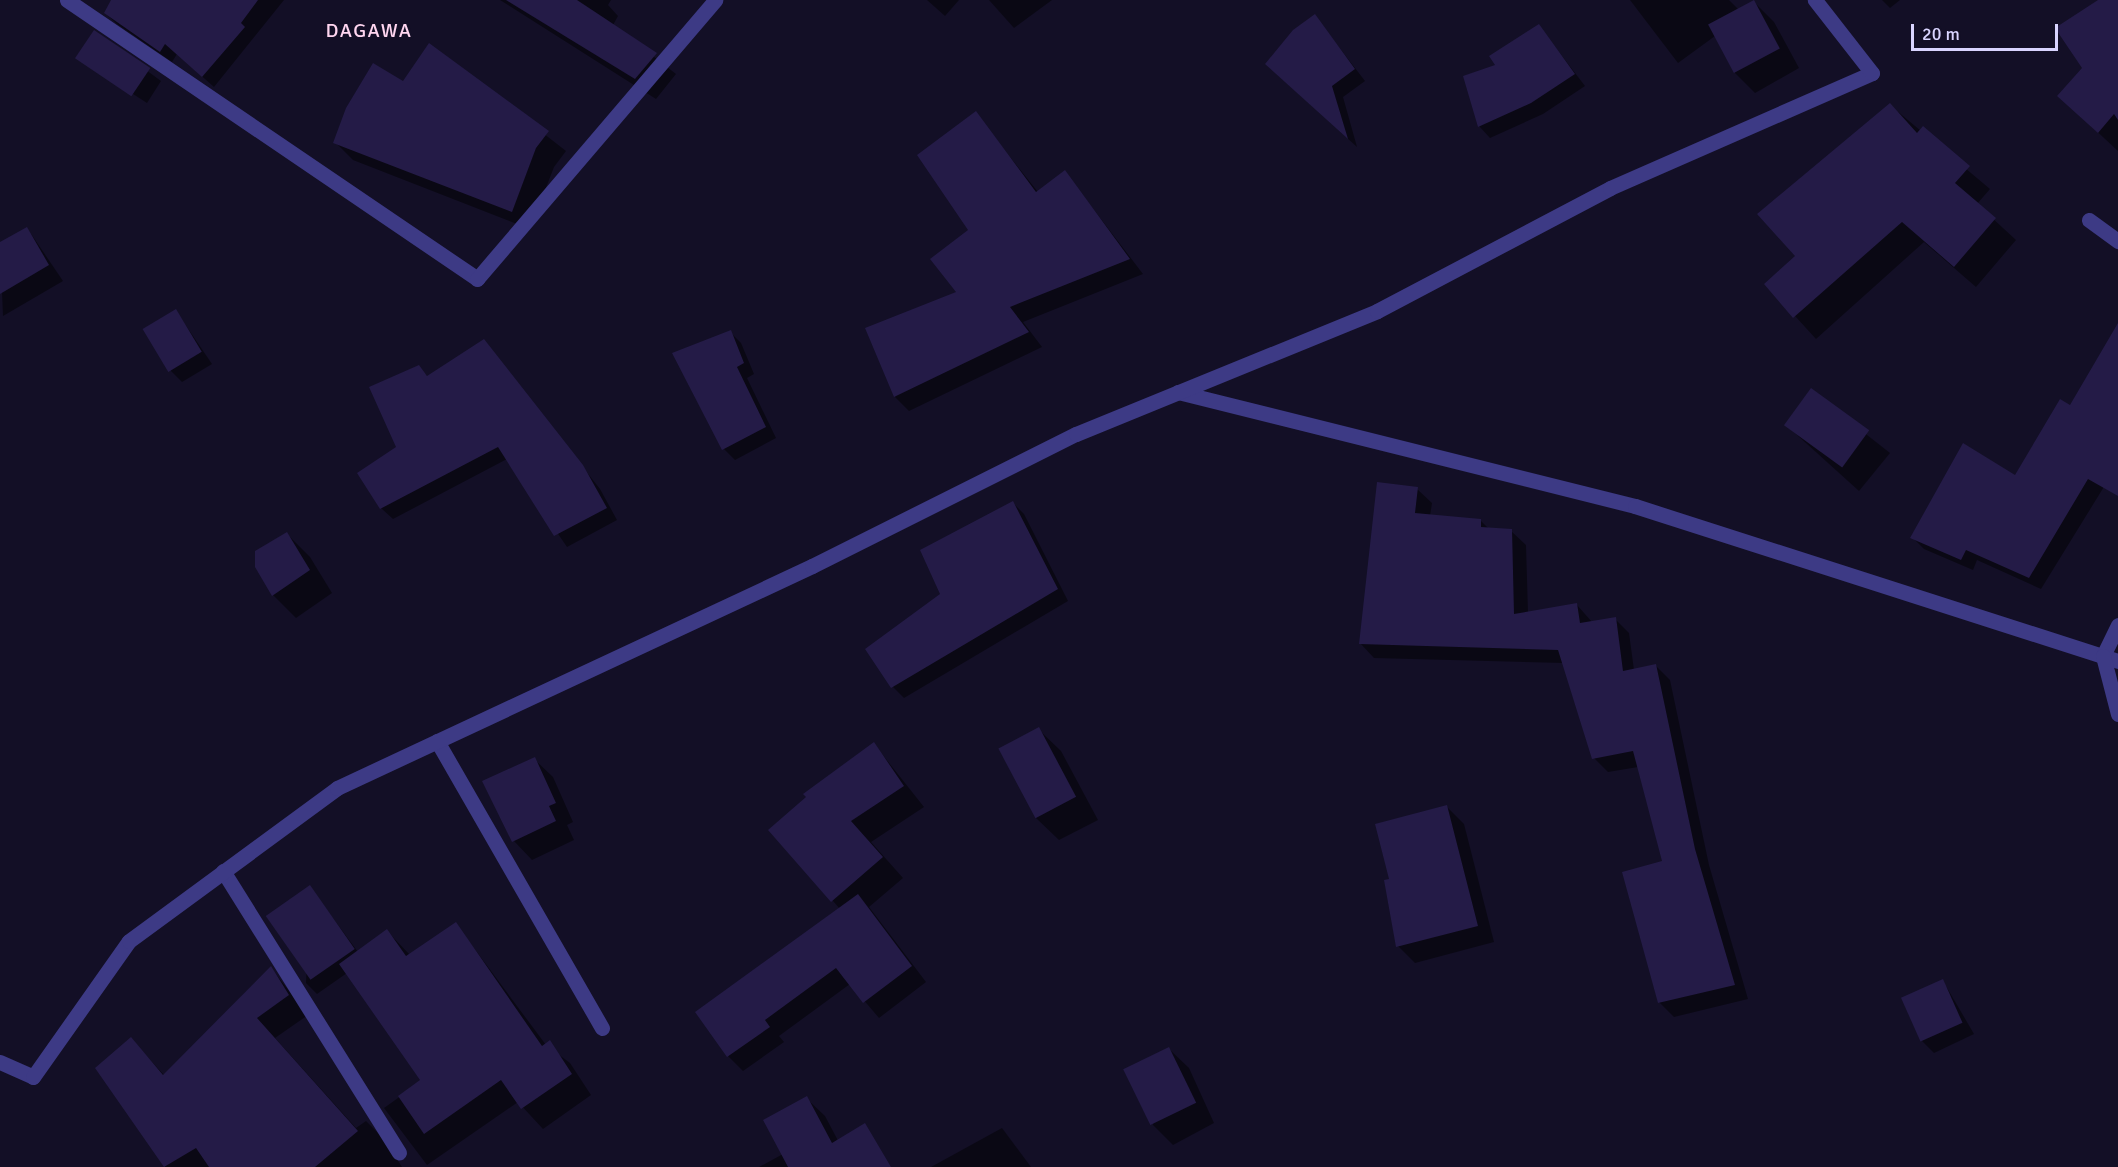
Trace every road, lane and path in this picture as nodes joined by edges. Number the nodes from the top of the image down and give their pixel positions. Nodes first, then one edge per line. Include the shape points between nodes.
1 (67, 0) edge
2 (715, 0) edge
3 (1815, 0) edge
4 (2089, 220) dead end
5 (2118, 241) edge
6 (1178, 392) junction
7 (2118, 625) edge
8 (2103, 656) junction
9 (2118, 661) edge
10 (2118, 714) edge
11 (437, 741) junction
12 (223, 871) junction
13 (602, 1028) dead end
14 (0, 1062) edge
15 (399, 1153) dead end

1 - 2 street via 477,279
3 - 6 street via 1872,73 1610,189 1377,311
4 - 5 street
6 - 8 street via 1635,506
6 - 11 street via 1076,434 812,566
7 - 8 street
8 - 9 street
8 - 10 street
11 - 12 street via 337,788
11 - 13 street
12 - 14 street via 129,941 33,1077
12 - 15 street

